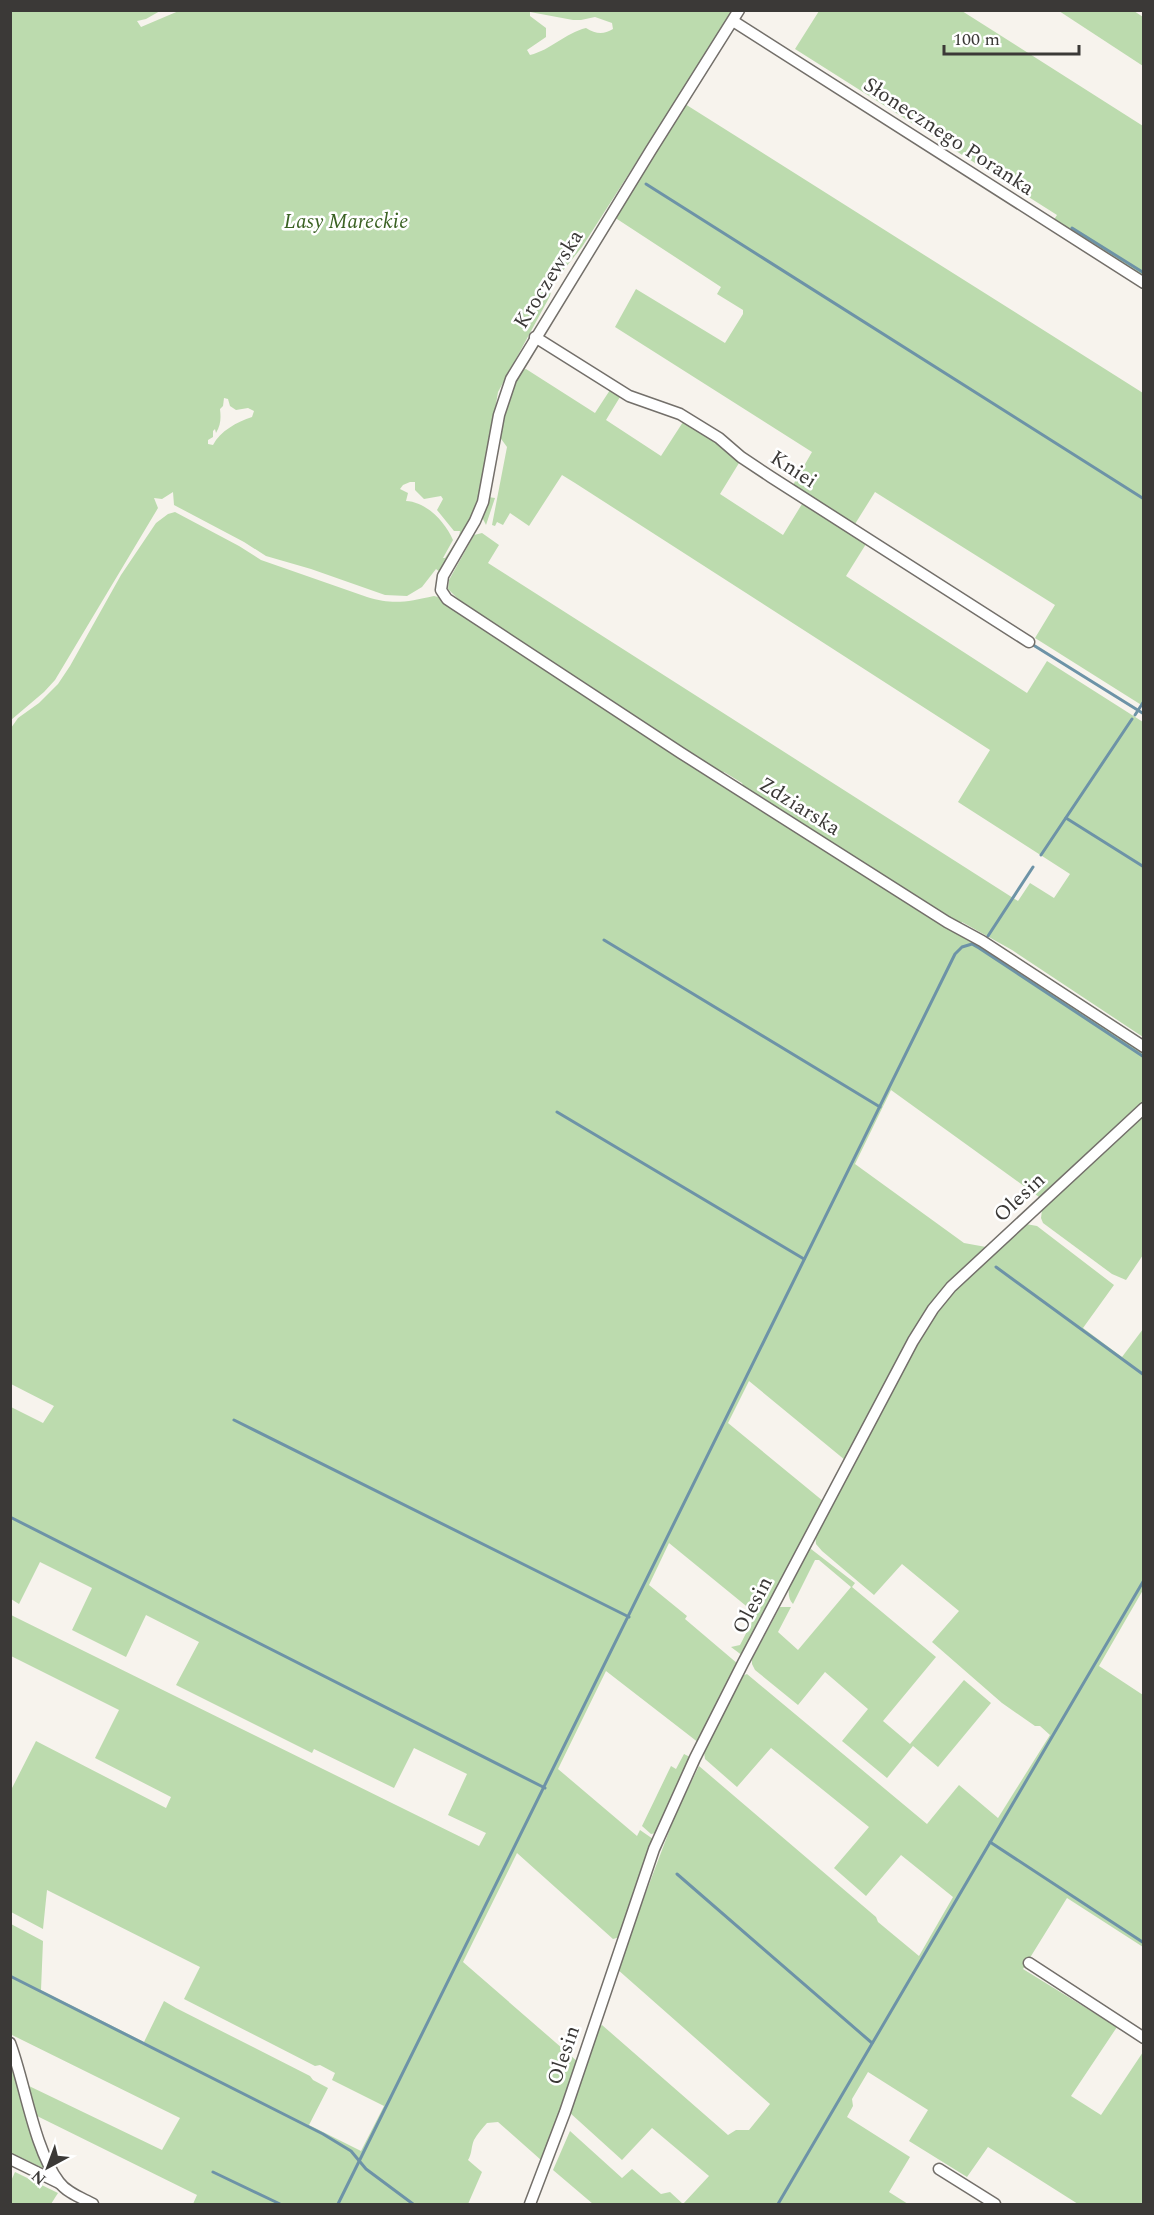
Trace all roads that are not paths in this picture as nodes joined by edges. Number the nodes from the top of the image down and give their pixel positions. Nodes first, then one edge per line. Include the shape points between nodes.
1 (740, 10) edge
2 (733, 21) junction
3 (1143, 284) edge
4 (535, 337) junction
5 (441, 590) joint
6 (1029, 642) dead end
7 (1143, 1047) edge
8 (1143, 1108) edge
9 (1029, 1963) dead end
10 (1143, 2038) edge
11 (10, 2043) edge
12 (10, 2159) edge
13 (939, 2169) dead end
14 (59, 2183) junction
15 (93, 2205) edge
16 (530, 2205) edge
17 (995, 2205) edge

1 - 2 street, Kroczewska
2 - 3 street, Słonecznego Poranka
2 - 4 street, Kroczewska
4 - 5 street, Kroczewska via 504,396 481,509 443,576
4 - 6 street, Kniei via 630,396 681,414 771,477
5 - 7 street, Zdziarska via 447,599 681,753
8 - 16 street, Olesin via 951,1287 913,1341 738,1673 654,1849
9 - 10 street
11 - 14 street via 39,2141
12 - 14 street
13 - 17 street
14 - 15 street

